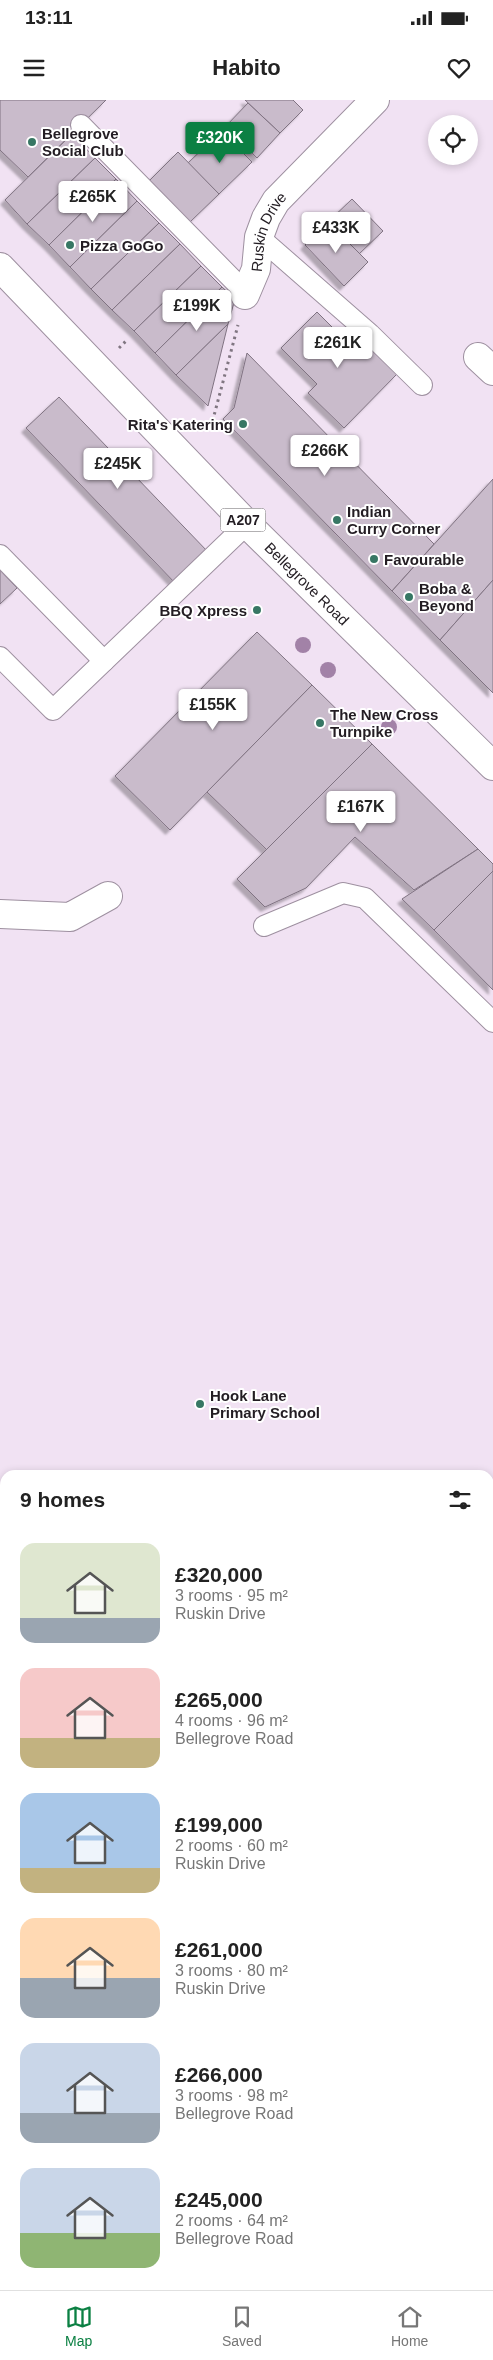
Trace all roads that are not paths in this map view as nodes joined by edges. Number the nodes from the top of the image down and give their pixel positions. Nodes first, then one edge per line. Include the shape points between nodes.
1 (374, 100) edge
2 (82, 125) dead end
3 (260, 237) junction
4 (0, 267) edge
5 (246, 294) joint
6 (422, 385) dead end
7 (247, 524) junction
8 (0, 555) edge
9 (0, 657) edge
10 (104, 661) junction
11 (493, 766) edge
12 (108, 896) dead end
13 (0, 914) edge
14 (264, 926) dead end
15 (493, 1022) edge

1 - 3 main road, Ruskin Drive via 276,201
2 - 5 lane
3 - 5 main road, Ruskin Drive via 256,269
3 - 6 lane via 370,334
4 - 7 main road, Bellegrove Road / A207
7 - 10 lane
7 - 11 main road, Bellegrove Road / A207
8 - 10 lane
9 - 10 lane via 53,710
12 - 13 main road via 70,917
14 - 15 lane via 344,893 365,898

